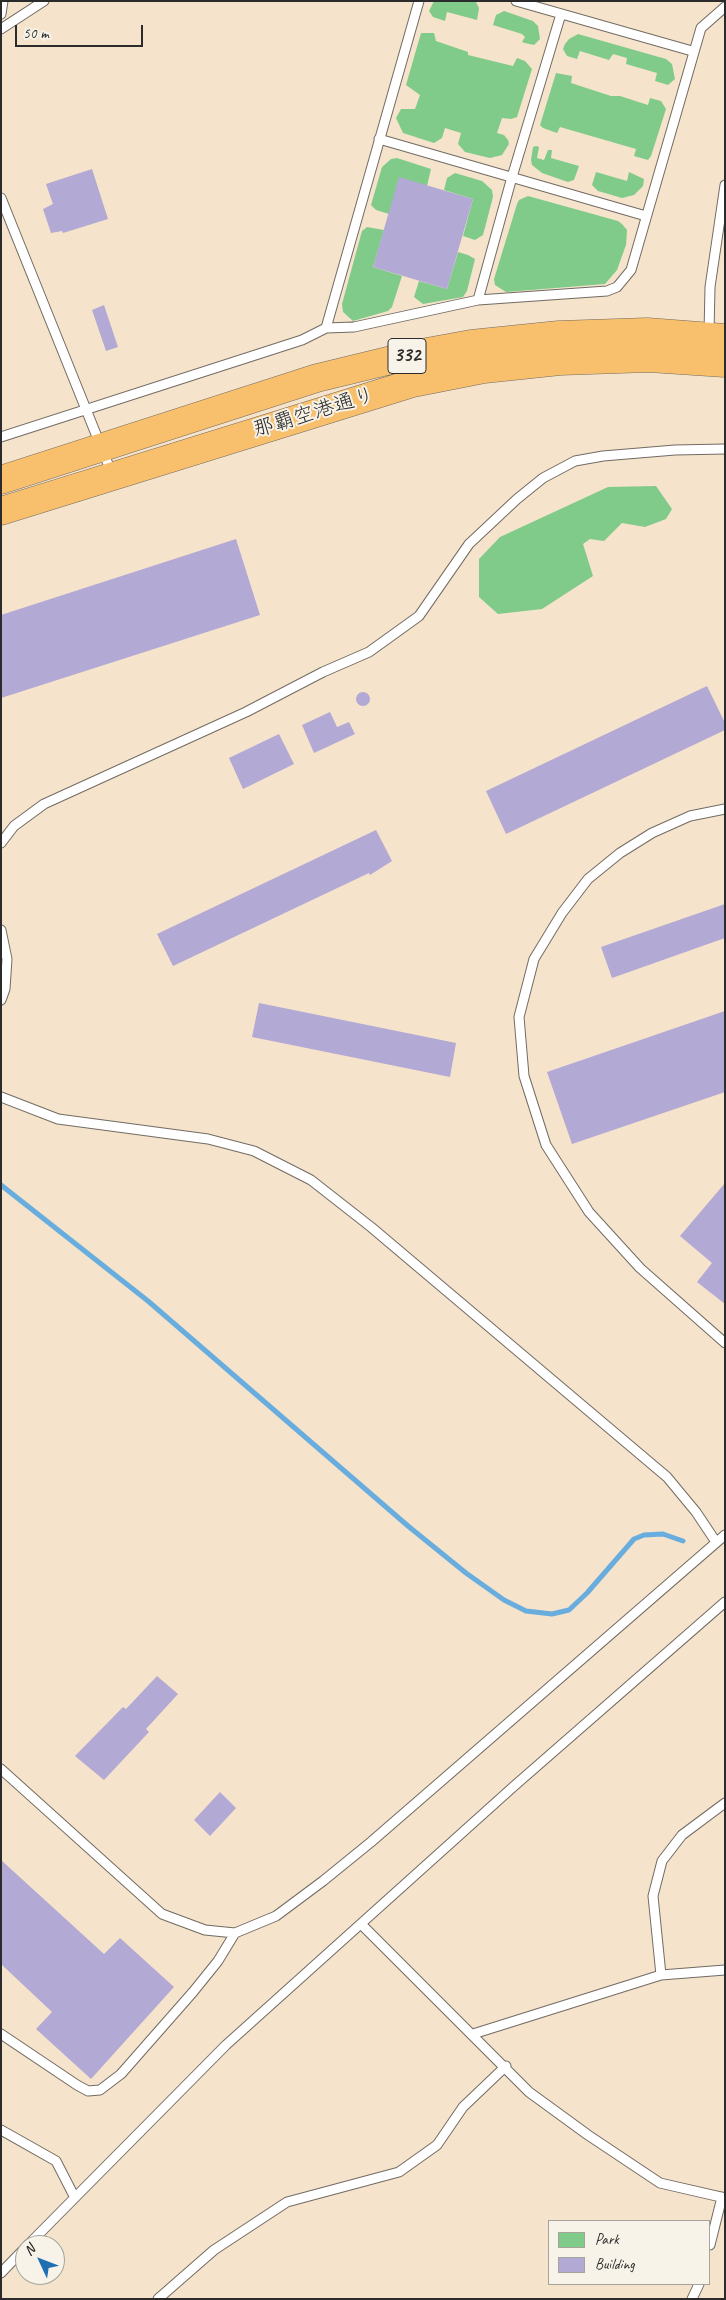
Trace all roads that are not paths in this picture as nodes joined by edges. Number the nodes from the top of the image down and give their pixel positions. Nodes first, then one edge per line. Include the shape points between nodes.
1 (3, 1) edge
2 (44, 1) edge
3 (419, 1) edge
4 (516, 1) edge
5 (725, 7) edge
6 (1, 14) edge
7 (561, 14) junction
8 (1, 29) edge
9 (692, 51) junction
10 (379, 139) junction
11 (512, 177) junction
12 (725, 185) edge
13 (1, 198) edge
14 (646, 216) junction
15 (478, 300) junction
16 (326, 328) junction
17 (717, 337) edge
18 (725, 363) edge
19 (87, 411) junction
20 (1, 437) edge
21 (102, 448) junction
22 (725, 449) edge
23 (112, 475) junction
24 (1, 480) edge
25 (1, 511) edge
26 (725, 809) edge
27 (1, 843) edge
28 (1, 930) edge
29 (1, 1000) edge
30 (1, 1097) edge
31 (725, 1343) edge
32 (725, 1535) edge
33 (716, 1542) junction
34 (725, 1602) edge
35 (1, 1769) edge
36 (725, 1803) edge
37 (361, 1924) junction
38 (235, 1933) junction
39 (725, 1970) edge
40 (661, 1975) junction
41 (1, 2034) edge
42 (473, 2034) junction
43 (506, 2066) junction
44 (1, 2130) edge
45 (74, 2196) junction
46 (723, 2198) edge
47 (37, 2235) edge
48 (711, 2241) edge
49 (15, 2258) edge
50 (1, 2273) edge
51 (699, 2285) edge
52 (158, 2299) edge
53 (692, 2299) edge

1 - 6 lane
2 - 8 lane
3 - 10 lane
4 - 7 lane
5 - 9 lane via 701,28
7 - 9 lane
7 - 11 lane
9 - 14 lane
10 - 11 lane
10 - 16 lane
11 - 14 lane
11 - 15 lane
12 - 17 lane via 710,287
13 - 19 lane
14 - 15 lane via 631,270 617,287 607,291
15 - 16 lane via 354,327
16 - 19 lane via 302,340
17 - 21 highway, 那覇空港通り / 332 via 647,332 559,335 471,344 317,378
18 - 23 highway, 那覇空港通り / 332 via 649,358 560,361 484,369 413,383
19 - 20 lane
19 - 21 lane
21 - 23 lane
21 - 24 highway, 那覇空港通り / 332
22 - 27 lane via 603,456 575,461 559,469 517,499 469,544 419,616 369,652 44,804 14,826
23 - 25 highway, 那覇空港通り / 332
26 - 31 lane via 690,816 652,833 588,879 562,912 534,959 519,1017 524,1076 546,1145 588,1212 640,1268
28 - 29 lane via 7,959
30 - 33 lane via 58,1119 208,1139 254,1151 310,1180 371,1227 667,1477
32 - 33 lane
33 - 38 lane via 330,1876 276,1916
34 - 37 lane
35 - 38 lane via 162,1914 205,1930
36 - 40 lane via 682,1834 662,1861 653,1896
37 - 42 lane
37 - 45 lane via 226,2045
38 - 41 lane via 193,1992 121,2074 100,2090 88,2091 77,2085
39 - 40 lane
40 - 42 lane
42 - 43 lane
43 - 46 lane via 529,2092 660,2183
43 - 52 lane via 463,2107 437,2145 400,2172 287,2202 214,2250
44 - 45 lane via 56,2160
45 - 47 lane
46 - 48 lane
49 - 50 lane
51 - 53 lane

